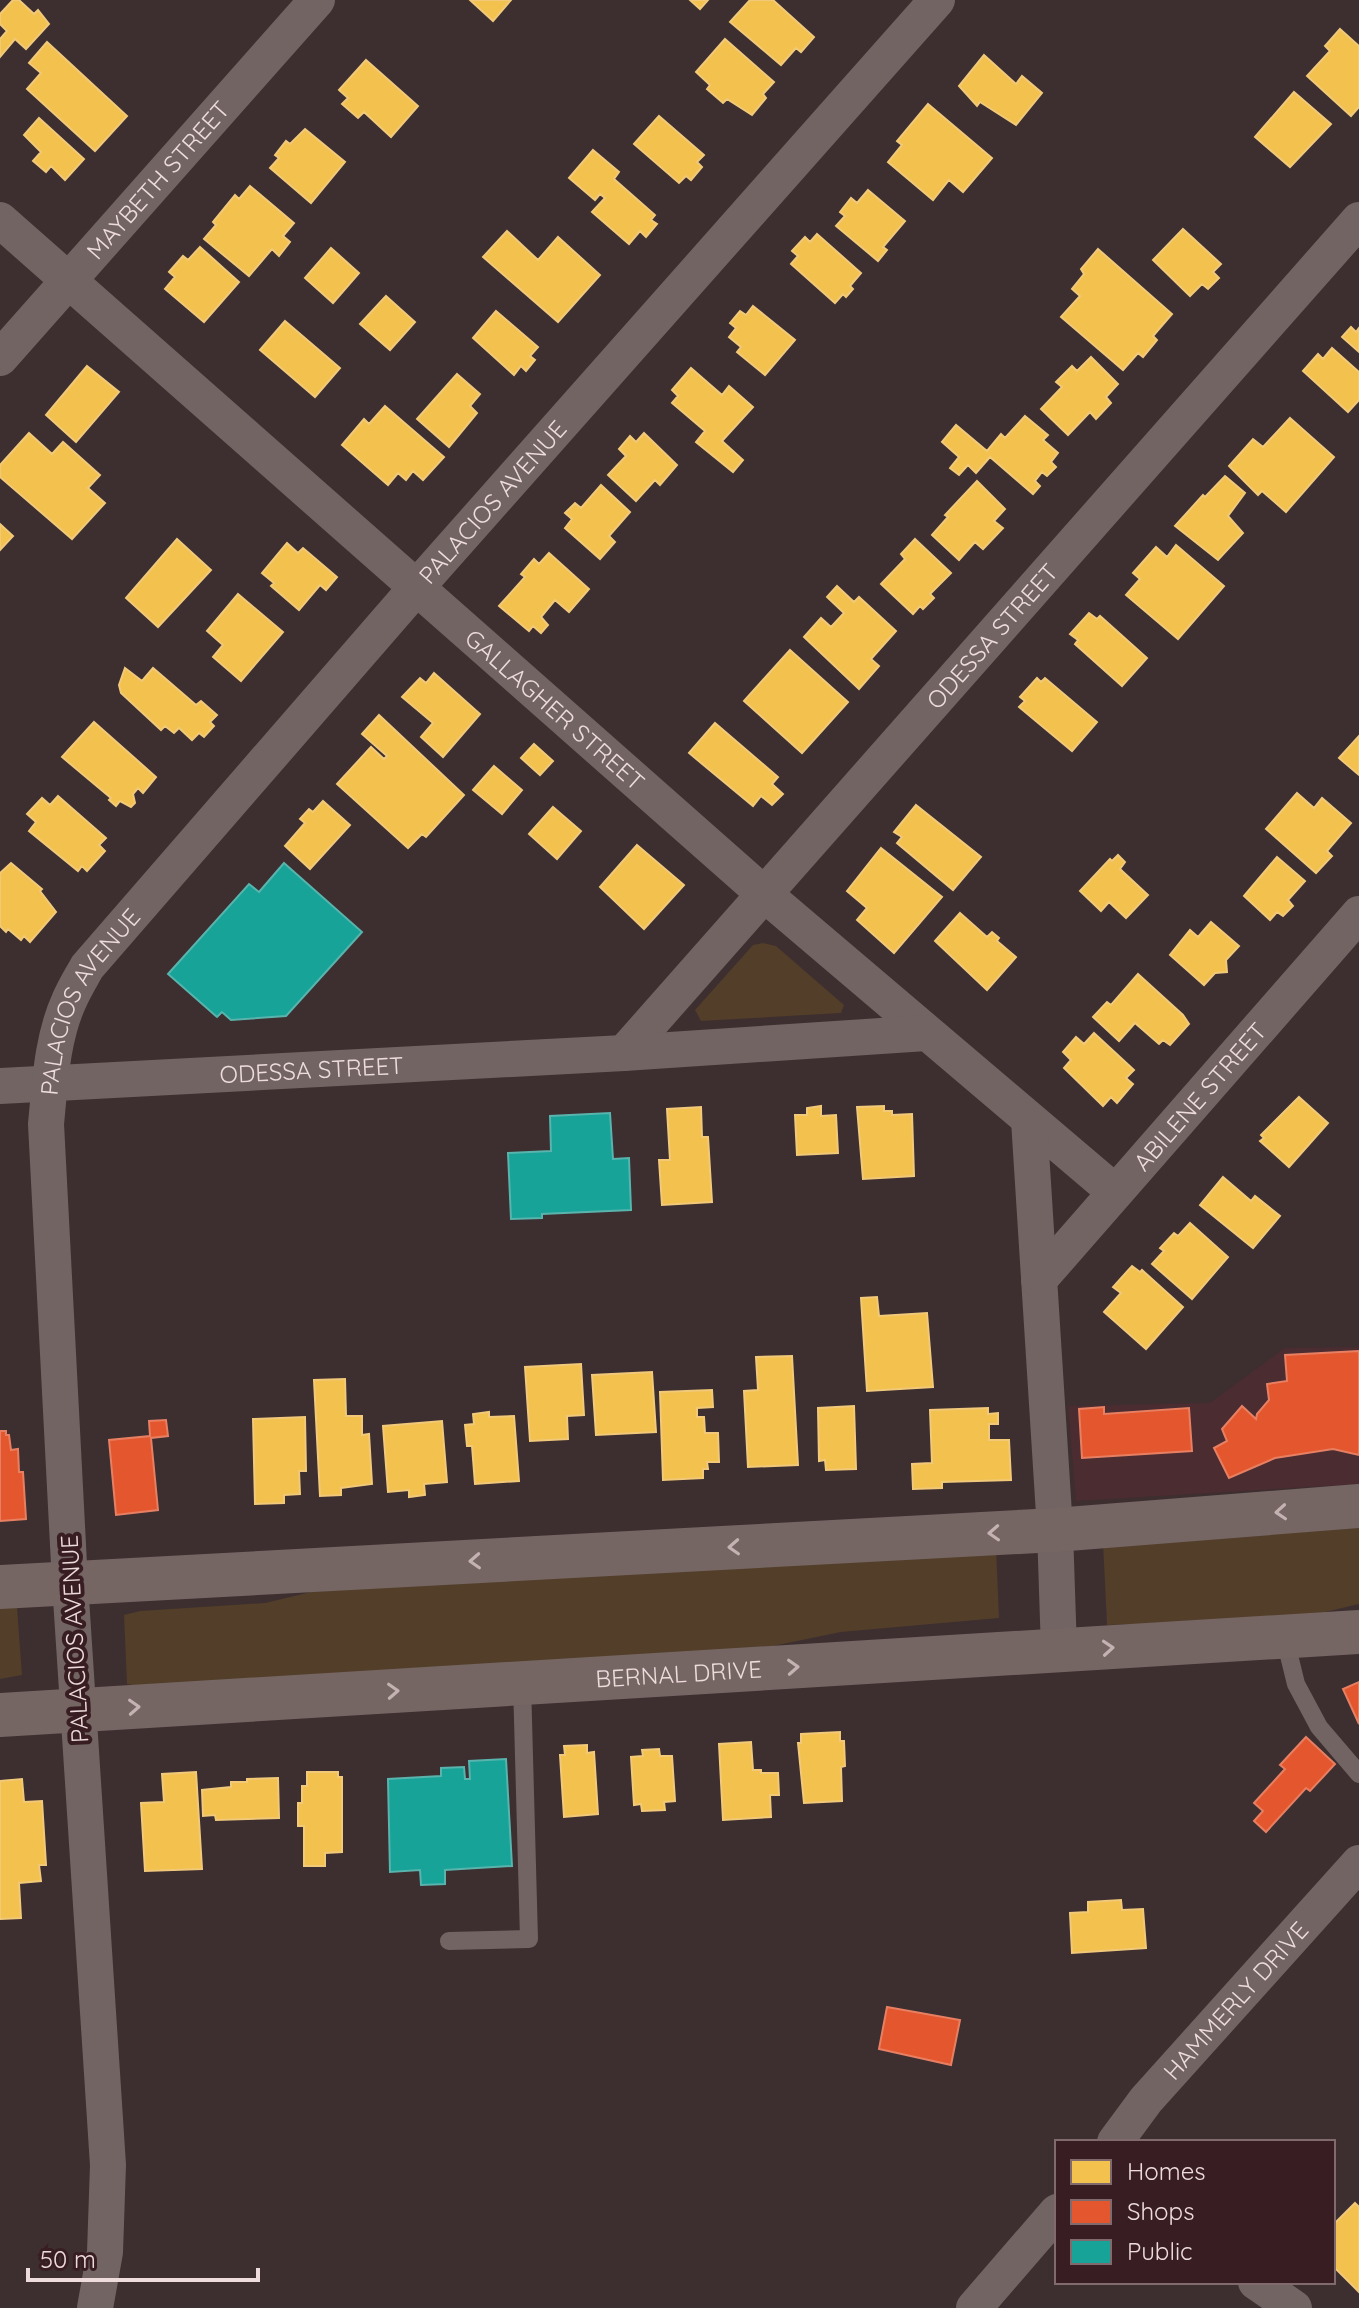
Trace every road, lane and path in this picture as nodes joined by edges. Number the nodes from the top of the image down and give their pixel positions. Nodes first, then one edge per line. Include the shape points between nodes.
1 (317, 0) edge
2 (937, 0) edge
3 (0, 220) edge
4 (1359, 220) edge
5 (69, 279) junction
6 (0, 358) edge
7 (416, 588) junction
8 (763, 893) junction
9 (1359, 914) edge
10 (926, 1033) junction
11 (624, 1053) junction
12 (50, 1083) junction
13 (0, 1086) edge
14 (1029, 1120) junction
15 (1115, 1192) junction
16 (1039, 1280) junction
17 (1359, 1506) edge
18 (1055, 1530) junction
19 (70, 1583) junction
20 (0, 1587) edge
21 (1359, 1632) edge
22 (1284, 1635) junction
23 (1059, 1651) junction
24 (522, 1683) junction
25 (78, 1710) junction
26 (0, 1715) edge
27 (1359, 1774) edge
28 (1359, 1863) edge
29 (449, 1941) dead end
30 (1116, 2140) edge
31 (1055, 2214) edge
32 (1259, 2284) edge
33 (95, 2308) edge
34 (974, 2308) edge
35 (1294, 2308) edge

1 - 5 street, MAYBETH STREET
2 - 7 street, PALACIOS AVENUE
3 - 5 street, GALLAGHER STREET
4 - 8 street, ODESSA STREET
5 - 6 street, MAYBETH STREET
5 - 7 street, GALLAGHER STREET
7 - 8 street, GALLAGHER STREET
7 - 12 street, PALACIOS AVENUE via 87,967 69,1001
8 - 10 street, GALLAGHER STREET
8 - 11 street, ODESSA STREET
9 - 15 street, ABILENE STREET
10 - 11 street, ODESSA STREET
10 - 14 street, GALLAGHER STREET
11 - 12 street, ODESSA STREET
12 - 13 street, ODESSA STREET
12 - 19 street, PALACIOS AVENUE via 46,1124
14 - 15 street, GALLAGHER STREET
14 - 16 street
15 - 16 street, ABILENE STREET
16 - 18 street
17 -> 18 street
18 -> 19 street
18 - 23 street
19 - 20 street
19 - 25 street, PALACIOS AVENUE
21 - 22 street, BERNAL DRIVE
23 -> 22 street, BERNAL DRIVE
22 - 27 lane via 1296,1684 1319,1727
24 -> 23 street, BERNAL DRIVE
25 -> 24 street, BERNAL DRIVE
24 - 29 lane via 529,1939
25 - 26 street, BERNAL DRIVE
25 - 33 street, PALACIOS AVENUE via 108,2165 105,2252
28 - 30 street, HAMMERLY DRIVE via 1146,2100
31 - 34 street
32 - 35 street

